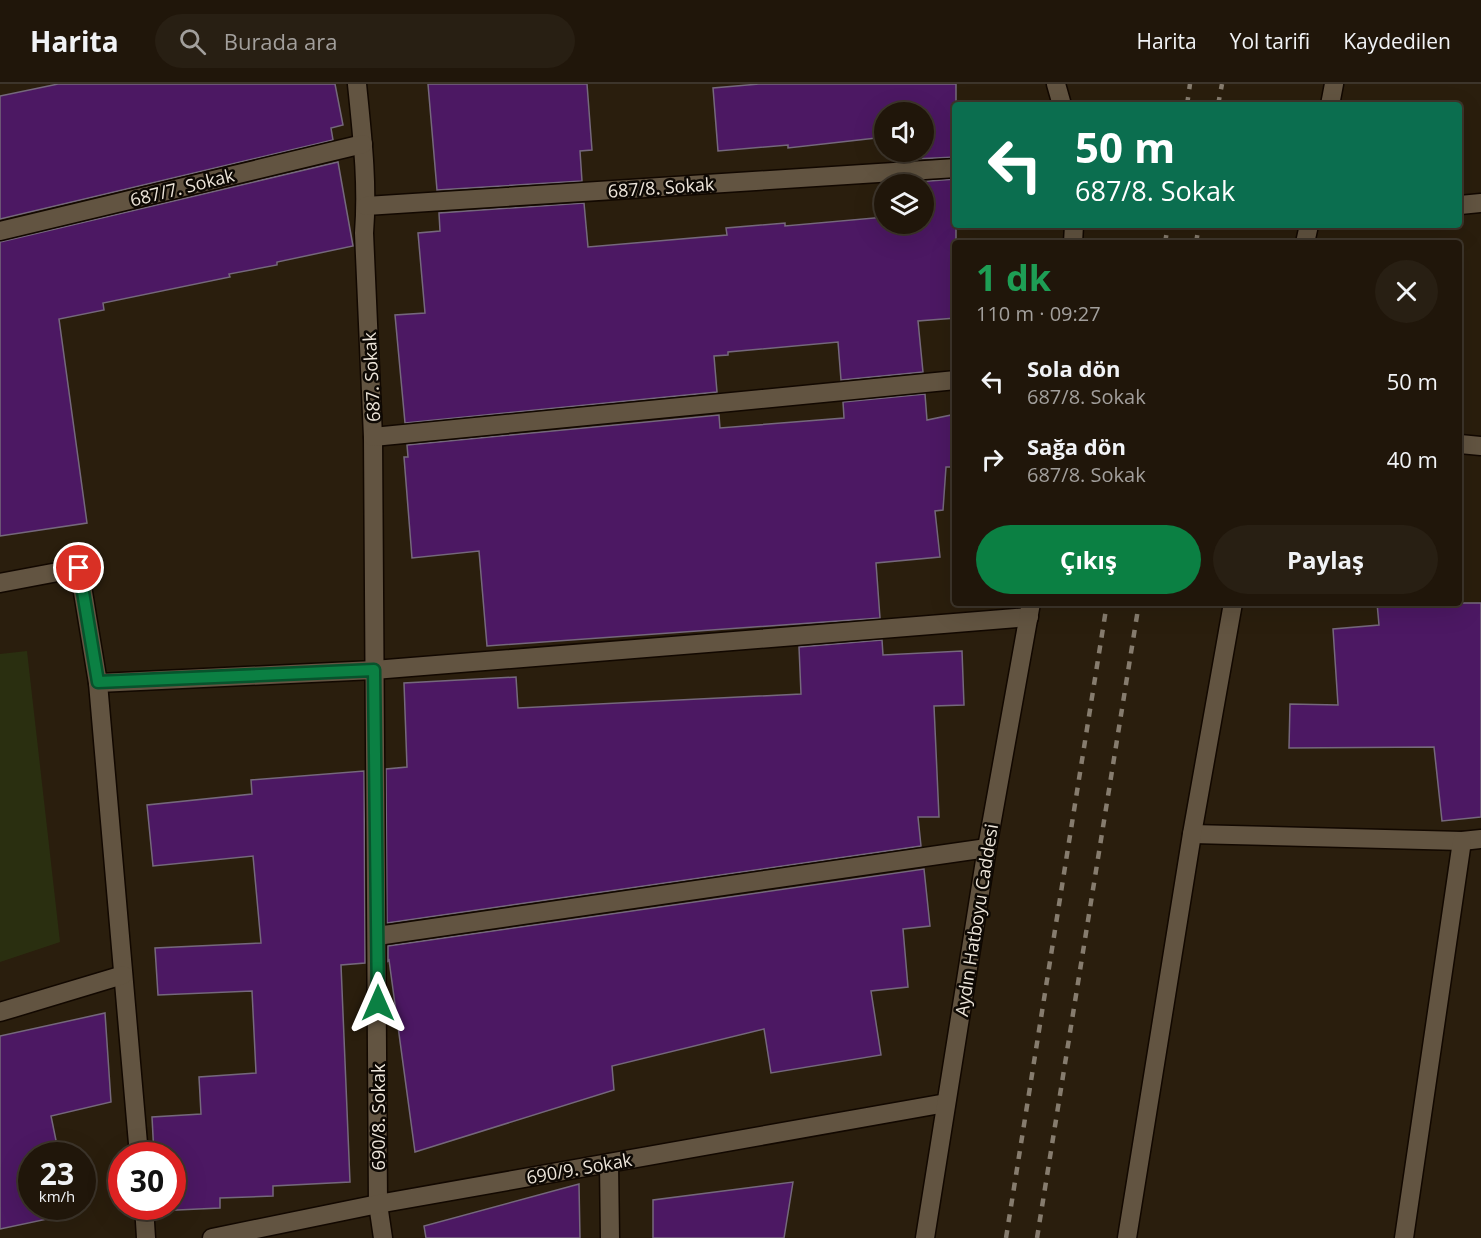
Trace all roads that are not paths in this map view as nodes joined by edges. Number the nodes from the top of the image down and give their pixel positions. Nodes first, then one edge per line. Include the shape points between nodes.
1 (357, 84) edge
2 (1056, 84) edge
3 (1334, 84) edge
4 (1061, 102) edge
5 (1331, 102) edge
6 (363, 144) junction
7 (952, 168) edge
8 (1481, 203) edge
9 (1462, 205) edge
10 (366, 206) junction
11 (0, 231) edge
12 (952, 380) edge
13 (373, 437) junction
14 (1462, 444) edge
15 (1481, 446) edge
16 (0, 584) edge
17 (1232, 606) edge
18 (1030, 610) edge
19 (374, 670) junction
20 (98, 682) junction
21 (1192, 834) junction
22 (1481, 839) edge
23 (1462, 842) junction
24 (987, 848) junction
25 (377, 936) junction
26 (123, 975) junction
27 (0, 1012) edge
28 (946, 1103) junction
29 (138, 1142) edge
30 (609, 1163) junction
31 (378, 1204) junction
32 (145, 1220) edge
33 (146, 1238) edge
34 (212, 1238) edge
35 (383, 1238) edge
36 (610, 1238) edge
37 (925, 1238) edge
38 (1127, 1238) edge
39 (1404, 1238) edge

1 - 6 street, 687. Sokak
2 - 4 street
3 - 5 street
6 - 10 street, 687. Sokak
6 - 11 street, 687/7. Sokak
7 - 10 street, 687/8. Sokak
8 - 9 street
10 - 13 street, 687. Sokak
12 - 13 street
13 - 19 street, 687. Sokak
14 - 15 street
16 - 20 street via 79,568
17 - 21 street
18 - 19 street
18 - 24 street, Aydın Hatboyu Caddesi
19 - 20 street
19 - 25 street, 690/8. Sokak
20 - 26 street
21 - 23 street
21 - 38 street
22 - 23 street
23 - 39 street
24 - 25 street
24 - 28 street, Aydın Hatboyu Caddesi
25 - 31 street, 690/8. Sokak
26 - 27 street
26 - 29 street
28 - 30 street, 690/9. Sokak
28 - 37 street, Aydın Hatboyu Caddesi
30 - 31 street, 690/9. Sokak
30 - 36 street
31 - 34 street, 690/9. Sokak
31 - 35 street, 690/8. Sokak
32 - 33 street

